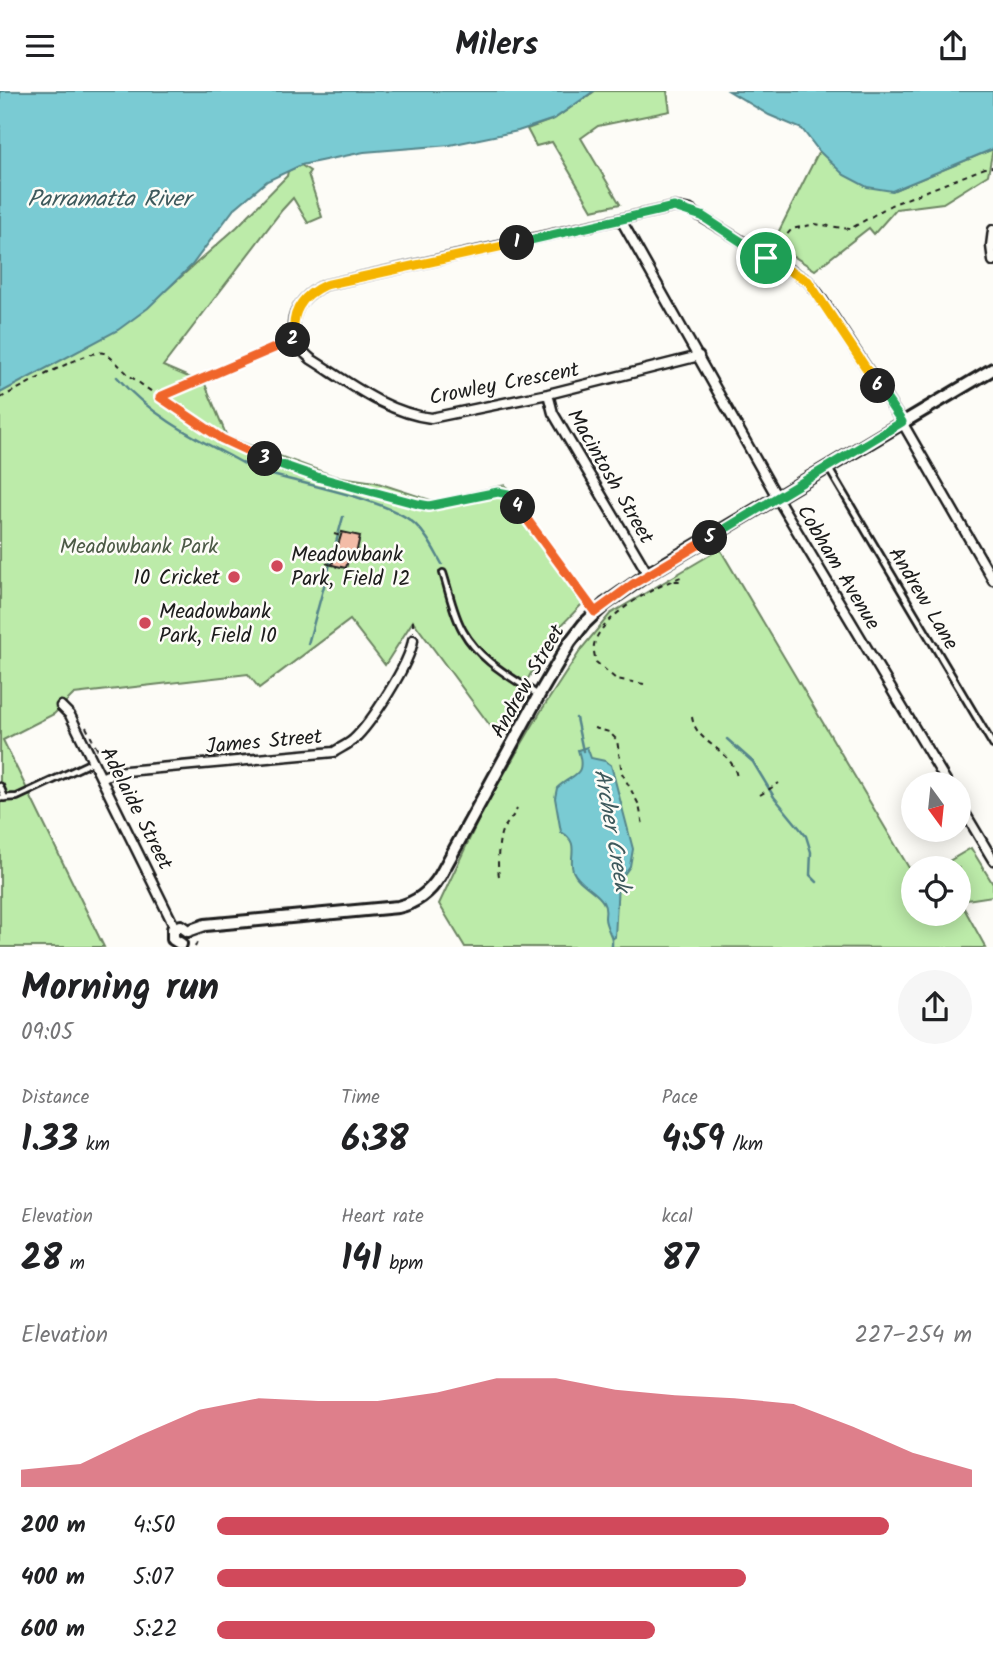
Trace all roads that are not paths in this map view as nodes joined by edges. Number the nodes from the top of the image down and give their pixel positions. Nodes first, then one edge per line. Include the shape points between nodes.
1 (621, 220) junction
2 (993, 230) edge
3 (993, 261) edge
4 (699, 356) junction
5 (993, 369) edge
6 (548, 394) junction
7 (902, 422) junction
8 (828, 467) junction
9 (778, 498) junction
10 (443, 573) dead end
11 (648, 574) junction
12 (993, 580) edge
13 (413, 640) road end
14 (538, 695) junction
15 (61, 706) dead end
16 (993, 745) edge
17 (92, 762) junction
18 (941, 772) edge
19 (100, 778) junction
20 (0, 786) edge
21 (3, 798) edge
22 (971, 819) edge
23 (989, 844) edge
24 (993, 860) edge
25 (175, 928) junction
26 (193, 932) junction
27 (182, 946) edge

1 - 4 street, Cobham Avenue
1 - 6 street, Crowley Crescent via 325,285 312,291 295,313 293,327 301,351 395,410 431,418
1 - 7 street via 674,207 690,210 808,281
2 - 3 street
4 - 6 street, Crowley Crescent
4 - 9 street, Cobham Avenue
5 - 7 main road, Andrew Street
6 - 11 street, Macintosh Street via 553,413
7 - 8 main road, Andrew Street
7 - 12 street
8 - 9 main road, Andrew Street
8 - 16 lane, Andrew Lane
9 - 11 main road, Andrew Street
9 - 18 street, Cobham Avenue
10 - 14 lane via 462,630 506,674
11 - 14 main road, Andrew Street via 595,612 570,642
13 - 19 street, James Street via 411,653 374,713 353,740 334,752 115,772
14 - 26 main road, Andrew Street via 440,876 419,898 398,907 205,925
15 - 17 street, Adelaide Street via 70,715
17 - 19 street, Adelaide Street
17 - 21 lane via 17,797
19 - 25 street, Adelaide Street
20 - 21 lane
22 - 23 street
23 - 24 street
25 - 26 main road
25 - 27 main road via 173,939
26 - 27 main road

